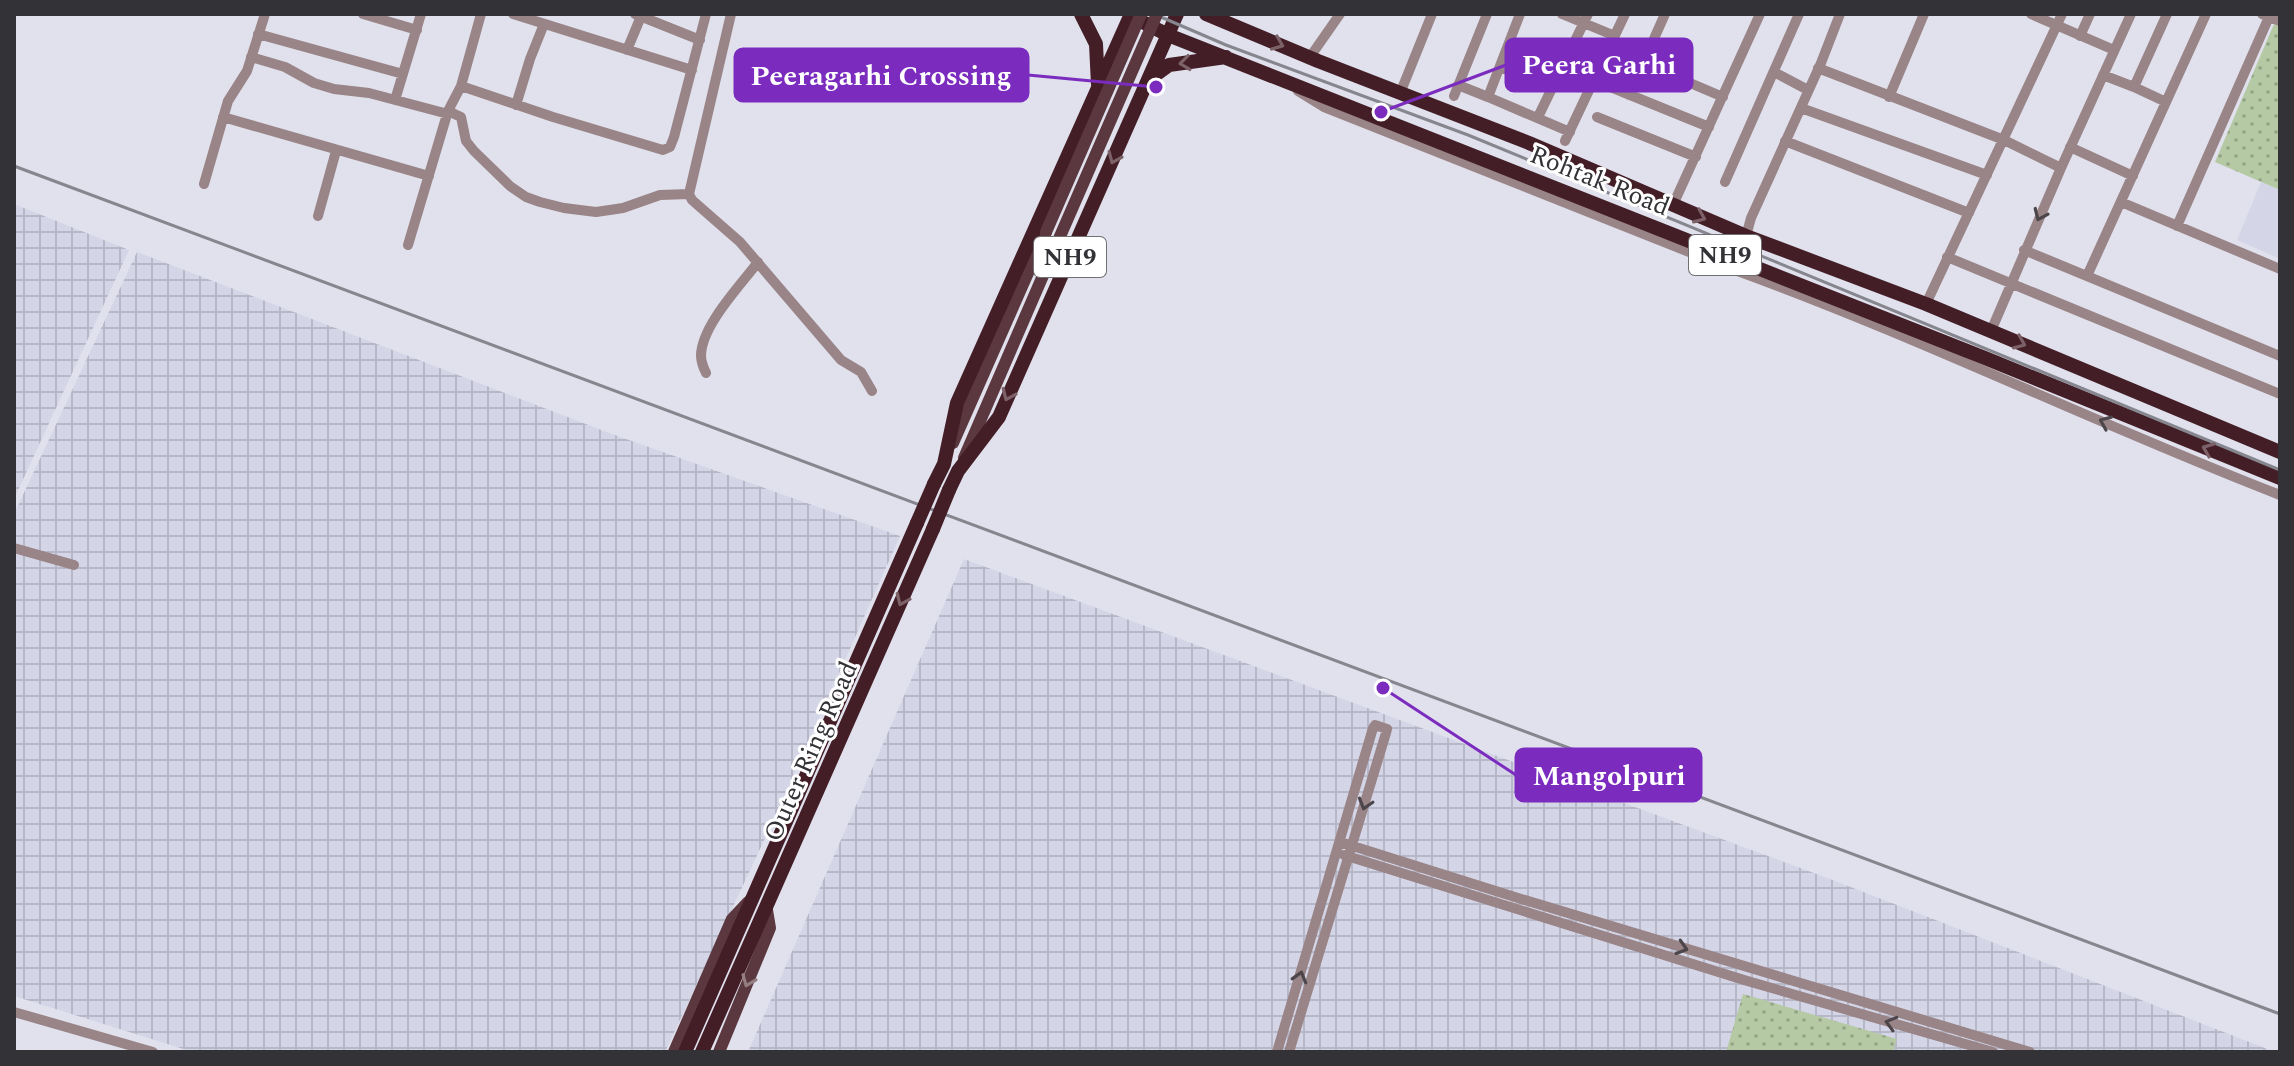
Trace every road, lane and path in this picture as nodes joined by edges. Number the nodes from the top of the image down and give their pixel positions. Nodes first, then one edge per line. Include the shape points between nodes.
1 (265, 14) edge
2 (363, 14) edge
3 (421, 14) edge
4 (481, 14) edge
5 (513, 14) edge
6 (706, 14) edge
7 (731, 14) edge
8 (1081, 14) edge
9 (1132, 14) edge
10 (1157, 14) edge
11 (1177, 14) edge
12 (1206, 14) edge
13 (1340, 14) edge
14 (1432, 14) edge
15 (1487, 14) edge
16 (1520, 14) edge
17 (1562, 14) edge
18 (1625, 14) edge
19 (1665, 14) edge
20 (1760, 14) edge
21 (1799, 14) edge
22 (1840, 14) edge
23 (1924, 14) edge
24 (2031, 14) edge
25 (2062, 14) edge
26 (2090, 14) edge
27 (2131, 14) edge
28 (2167, 14) edge
29 (2206, 14) edge
30 (640, 15) edge
31 (2270, 17) edge
32 (1225, 19) edge
33 (1586, 19) edge
34 (544, 24) junction
35 (2057, 26) junction
36 (417, 30) junction
37 (258, 34) junction
38 (1168, 35) junction
39 (1615, 36) junction
40 (2080, 36) junction
41 (700, 40) junction
42 (627, 50) junction
43 (2114, 50) junction
44 (251, 57) junction
45 (1226, 57) junction
46 (1310, 57) junction
47 (1643, 63) junction
48 (1500, 67) junction
49 (1818, 68) junction
50 (692, 70) junction
51 (1774, 72) junction
52 (403, 74) junction
53 (2103, 75) junction
54 (1148, 80) junction
55 (1288, 83) junction
56 (461, 86) junction
57 (1608, 86) dead end
58 (1553, 87) junction
59 (2134, 87) junction
60 (1098, 89) junction
61 (1808, 90) junction
62 (1401, 91) junction
63 (1629, 95) junction
64 (1488, 97) junction
65 (1723, 97) junction
66 (1889, 97) junction
67 (395, 100) junction
68 (2166, 102) junction
69 (516, 105) junction
70 (1090, 108) junction
71 (1801, 108) junction
72 (448, 113) junction
73 (223, 117) junction
74 (1538, 117) junction
75 (1597, 117) dead end
76 (1129, 124) junction
77 (1709, 127) junction
78 (2004, 140) junction
79 (1785, 141) junction
80 (2070, 147) junction
81 (336, 151) junction
82 (1696, 157) junction
83 (2061, 168) junction
84 (1987, 175) junction
85 (429, 176) junction
86 (2133, 176) junction
87 (1725, 182) dead end
88 (204, 184) dead end
89 (689, 194) junction
90 (2121, 202) junction
91 (1673, 205) junction
92 (1969, 213) junction
93 (318, 216) dead end
94 (2177, 226) junction
95 (1746, 236) junction
96 (408, 245) dead end
97 (2024, 250) junction
98 (1947, 257) junction
99 (758, 262) junction
100 (2280, 269) edge
101 (2087, 276) junction
102 (2011, 283) junction
103 (1926, 304) junction
104 (1994, 324) junction
105 (2280, 356) edge
106 (1985, 358) junction
107 (706, 373) dead end
108 (1989, 375) junction
109 (872, 391) dead end
110 (2280, 394) edge
111 (2280, 452) edge
112 (944, 464) junction
113 (958, 471) junction
114 (2280, 478) edge
115 (2280, 495) edge
116 (14, 548) edge
117 (74, 565) dead end
118 (1338, 847) junction
119 (1350, 851) junction
120 (753, 896) junction
121 (767, 910) junction
122 (14, 1012) edge
123 (153, 1052) edge
124 (674, 1052) edge
125 (685, 1052) edge
126 (702, 1052) edge
127 (719, 1052) edge
128 (1277, 1052) edge
129 (1289, 1052) edge
130 (1993, 1052) edge
131 (2030, 1052) edge

1 - 37 street
2 - 36 street
3 - 36 street
4 - 56 street
5 - 34 street
6 - 41 street
7 - 89 street
8 - 60 highway via 1096,44
9 - 38 highway, Rohtak Road / NH9
9 - 60 highway, Outer Ring Road / NH9
9 - 112 main road, Outer Ring Road, bridge via 1046,232
10 - 113 main road, Outer Ring Road, bridge
11 - 38 highway, Outer Ring Road
12 - 32 highway, Rohtak Road / NH9
13 - 46 street
14 - 62 street
15 - 64 street via 1456,90
16 - 48 street
17 - 33 street
18 - 39 street
19 - 47 street
20 - 65 street
21 - 51 street
22 - 49 street
23 - 66 street
24 - 35 street
25 - 35 street
26 - 40 street
27 - 43 street
28 - 59 street
29 - 68 street
30 - 41 street
30 - 42 street
31 - 94 street
32 -> 46 highway, Rohtak Road / NH9
33 - 39 street
33 - 58 street
34 - 42 street
34 - 69 street
35 - 40 street
35 - 78 street
36 - 52 street
37 - 44 street
37 - 52 street
38 - 45 highway, Rohtak Road / NH9
38 - 54 highway, Outer Ring Road / NH9
39 - 74 street via 1568,136
40 - 43 street
41 - 50 street
42 - 50 street
43 - 53 street
44 - 67 street via 314,83
44 - 73 street
45 -> 54 highway via 1169,65
45 - 55 highway, Rohtak Road / NH9
46 - 62 highway, Rohtak Road / NH9
47 - 63 street
47 - 65 street
48 - 58 street
48 - 64 street
49 - 61 street
49 - 66 street
50 - 69 street via 672,143 663,150
51 - 61 street
51 - 87 street
52 - 67 street
53 - 59 street
53 - 80 street
54 - 76 highway, Outer Ring Road / NH9
55 - 106 highway, Rohtak Road / NH9
55 - 108 street via 1324,107 1791,290
56 - 69 street
56 - 72 street
57 - 63 street
58 - 74 street
59 - 68 street
60 - 70 highway, Outer Ring Road / NH9
61 - 71 street
62 - 91 highway, Rohtak Road / NH9
63 - 77 street
64 - 74 street
65 - 77 street
66 - 78 street
67 - 72 street
68 - 86 street
70 - 76 highway
70 - 112 highway, Outer Ring Road / NH9 via 957,403
71 - 79 street
71 - 84 street
72 - 85 street
72 - 89 street via 461,117 466,141 486,164 510,186 540,202 596,212 660,195
73 - 81 street
73 - 88 street
75 - 82 street
76 -> 113 highway, Outer Ring Road / NH9 via 999,417
77 - 82 street
78 - 83 street
78 - 84 street
79 - 92 street
79 - 95 street
80 - 83 street
80 - 86 street
81 - 85 street
81 - 93 street
82 - 91 street
83 -> 97 street
84 - 92 street
85 - 96 street
86 - 90 street
89 - 99 street
90 - 94 street
90 - 101 street
91 -> 95 highway, Rohtak Road / NH9
92 - 98 street
94 - 100 street
95 - 103 highway, Rohtak Road / NH9
97 - 101 street
97 - 102 street
98 - 102 street
98 - 103 street
99 - 107 street via 704,338 701,362
99 - 109 street via 841,360 861,372
101 - 105 street
102 - 104 street
102 - 110 street
103 - 104 highway, Rohtak Road / NH9
104 -> 111 highway, Rohtak Road / NH9
106 - 108 highway
114 -> 106 highway, Rohtak Road / NH9
115 -> 108 street
112 - 120 highway, Outer Ring Road, bridge
113 -> 121 highway, Outer Ring Road, bridge
116 - 117 street
118 - 119 street
118 -> 119 street via 1373,728 1384,727
128 -> 118 street
119 - 129 street
130 -> 119 street via 1744,980
119 -> 131 street
120 - 124 main road via 732,919
120 - 125 highway, Outer Ring Road
121 - 126 highway
121 -> 127 main road, Outer Ring Road via 770,928
122 - 123 street

